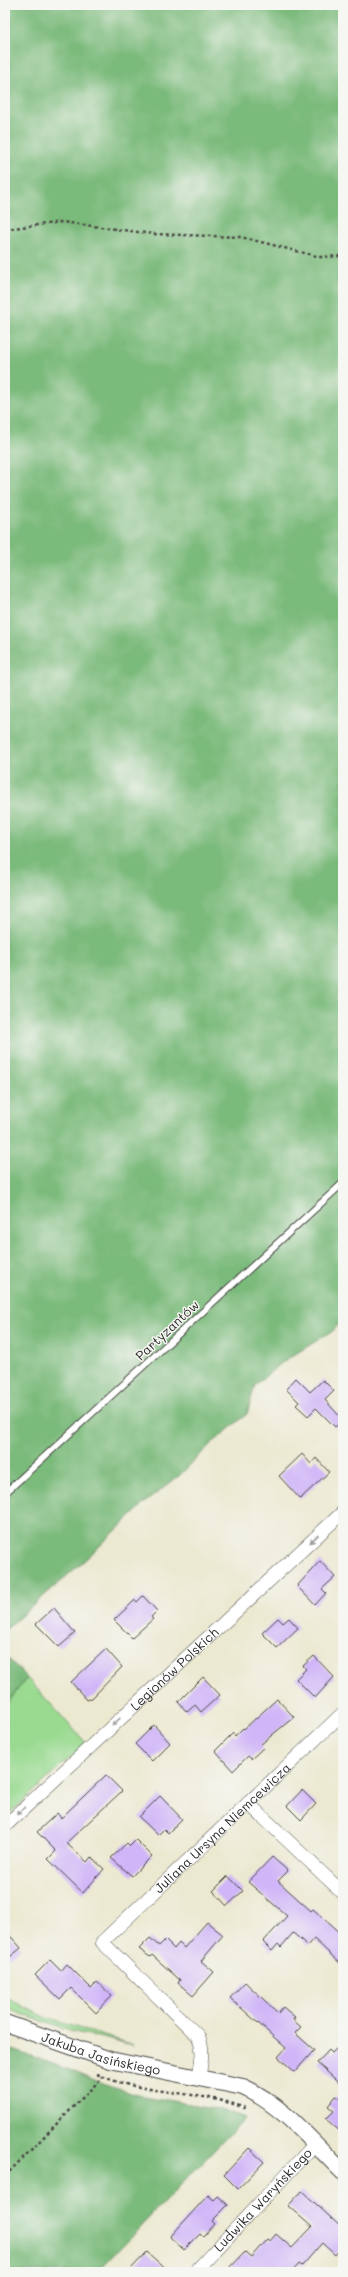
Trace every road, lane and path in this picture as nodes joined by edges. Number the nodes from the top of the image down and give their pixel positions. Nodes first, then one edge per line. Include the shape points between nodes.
1 (5, 229) edge
2 (343, 256) edge
3 (343, 1183) edge
4 (5, 1493) edge
5 (343, 1512) edge
6 (343, 1713) edge
7 (248, 1803) junction
8 (5, 1826) edge
9 (343, 1892) edge
10 (5, 2023) edge
11 (110, 2060) junction
12 (199, 2077) junction
13 (227, 2103) dead end
14 (253, 2111) dead end
15 (314, 2145) junction
16 (343, 2172) edge
17 (5, 2176) edge
18 (195, 2272) edge

1 - 2 path via 62,222 153,234 241,237 320,257
3 - 4 lane, Partyzantów
5 -> 8 street, Legionów Polskich
6 - 7 street, Juliana Ursyna Niemcewicza
7 - 9 street
7 - 12 street, Juliana Ursyna Niemcewicza via 102,1942 198,2036 202,2044
10 - 11 street, Jakuba Jasińskiego
11 - 12 street, Jakuba Jasińskiego
11 - 17 path via 103,2077
12 - 15 street, Jakuba Jasińskiego via 232,2084 255,2093 280,2110
13 - 14 path
15 - 16 street, Jakuba Jasińskiego
15 - 18 street, Ludwika Waryńskiego

